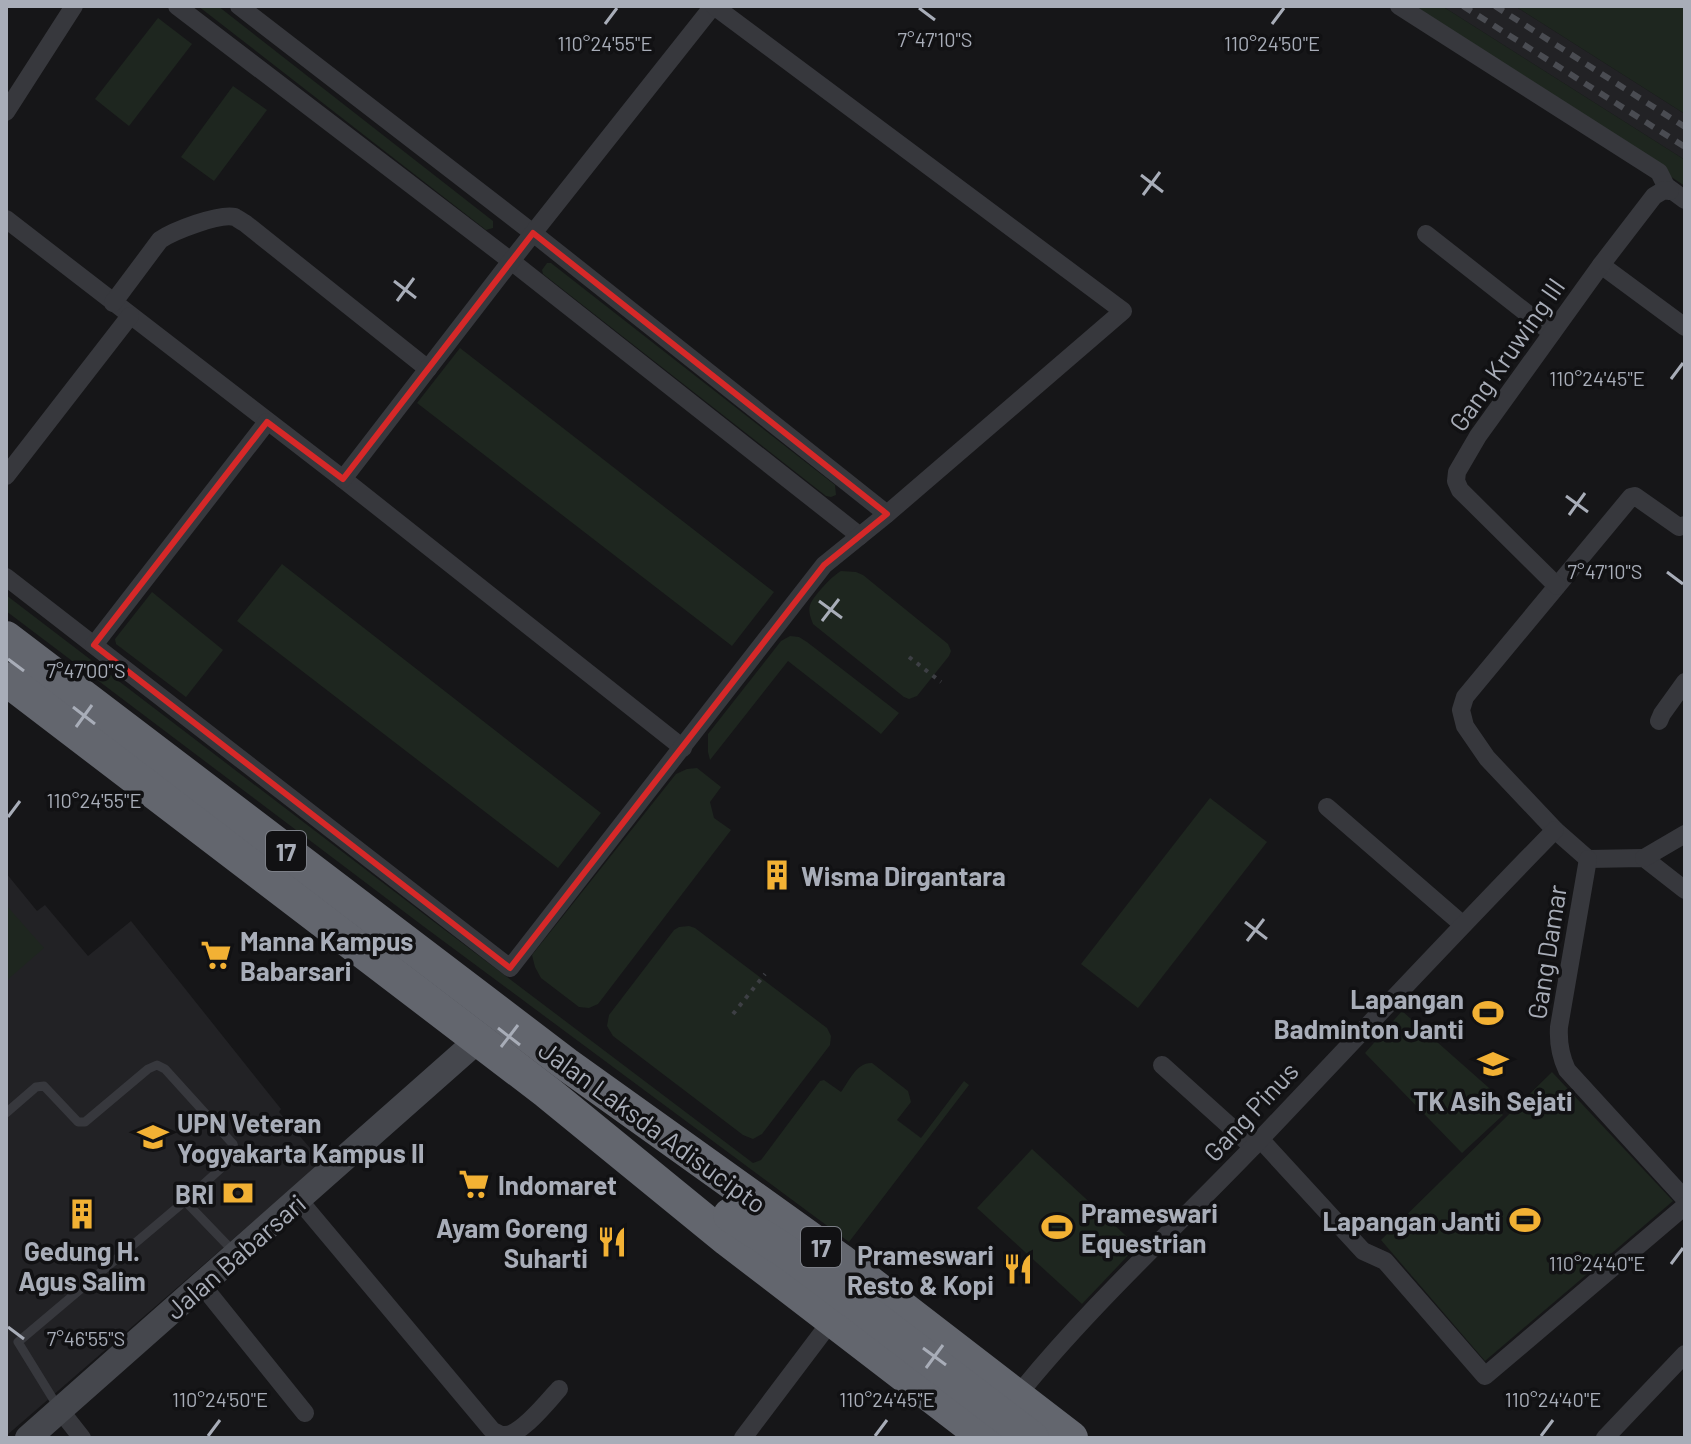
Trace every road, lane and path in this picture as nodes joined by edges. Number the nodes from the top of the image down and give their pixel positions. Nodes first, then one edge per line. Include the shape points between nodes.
1 (74, 6) edge
2 (177, 6) edge
3 (239, 6) edge
4 (714, 6) edge
5 (1399, 6) edge
6 (6, 112) edge
7 (1678, 195) edge
8 (6, 219) edge
9 (533, 233) junction
10 (1426, 234) dead end
11 (511, 261) junction
12 (1601, 265) junction
13 (113, 303) junction
14 (130, 316) junction
15 (1685, 327) edge
16 (1552, 333) junction
17 (428, 369) junction
18 (267, 422) junction
19 (6, 476) edge
20 (343, 479) junction
21 (887, 514) junction
22 (1685, 525) edge
23 (860, 536) junction
24 (6, 577) edge
25 (1557, 586) junction
26 (6, 638) edge
27 (94, 645) junction
28 (909, 657) dead end
29 (6, 679) edge
30 (941, 682) dead end
31 (1685, 682) edge
32 (1659, 721) dead end
33 (683, 748) junction
34 (1327, 807) dead end
35 (1555, 830) junction
36 (1685, 834) edge
37 (1644, 858) junction
38 (1588, 859) junction
39 (1685, 890) edge
40 (1462, 924) junction
41 (765, 974) dead end
42 (733, 1014) dead end
43 (478, 1040) junction
44 (1162, 1065) dead end
45 (547, 1092) junction
46 (6, 1113) edge
47 (1256, 1143) junction
48 (1685, 1199) edge
49 (299, 1200) junction
50 (185, 1201) junction
51 (1685, 1206) edge
52 (236, 1254) junction
53 (202, 1285) junction
54 (832, 1320) junction
55 (1685, 1354) edge
56 (559, 1389) dead end
57 (1017, 1396) junction
58 (60, 1410) junction
59 (305, 1413) dead end
60 (28, 1438) edge
61 (82, 1438) edge
62 (743, 1438) edge
63 (986, 1438) edge
64 (1032, 1438) edge
65 (1071, 1438) edge
66 (1605, 1438) edge

1 - 6 street
2 - 11 street
3 - 9 street
4 - 9 street
4 - 21 street via 1123,311
5 - 7 street via 1659,172
7 - 12 street, Gang Kruwing III via 1654,196
8 - 13 street
9 - 11 street
9 - 21 street
10 - 16 street
11 - 17 street
11 - 23 street
12 - 15 street
12 - 16 street, Gang Kruwing III
13 - 14 street
13 - 17 street via 160,240 179,229 235,217
14 - 18 street
14 - 19 street
16 - 25 street, Gang Kruwing III via 1478,436 1456,481
17 - 20 street
18 - 20 street
18 - 27 street
20 - 33 street
21 - 23 street
22 - 25 street via 1679,527 1631,497
23 - 33 street via 824,565
24 - 27 street
25 - 35 street via 1465,697 1461,710 1465,726 1487,758
26 - 57 highway, Jalan Laksda Adisucipto / 17 via 566,1064 840,1260
27 - 33 street via 510,968
28 - 30 path
29 - 43 highway, Jalan Laksda Adisucipto / 17
31 - 32 street
34 - 40 street
35 - 38 street
35 - 40 street, Gang Pinus
36 - 37 street
37 - 38 street
37 - 39 street
38 - 48 street, Gang Damar via 1559,1027 1561,1057 1567,1070
40 - 47 street, Gang Pinus
41 - 42 path
43 - 45 highway, Jalan Laksda Adisucipto / 17
43 - 49 street, Jalan Babarsari
44 - 47 street
45 - 54 highway, Jalan Laksda Adisucipto / 17
45 - 64 highway, 17 via 791,1255
46 - 50 lane via 44,1086 78,1122 85,1122 157,1065 235,1151
47 - 51 street via 1363,1251 1385,1261 1485,1376
47 - 57 street, Gang Pinus via 1050,1355
49 - 52 street, Jalan Babarsari
49 - 56 street via 491,1429 502,1435 525,1426
50 - 52 lane
50 - 58 lane via 18,1342
52 - 53 street, Jalan Babarsari
53 - 58 street, Jalan Babarsari
53 - 59 street
54 - 62 street
54 - 63 highway, Jalan Laksda Adisucipto / 17
55 - 66 street
57 - 65 highway, Jalan Laksda Adisucipto / 17
58 - 60 street, Jalan Babarsari
58 - 61 street

